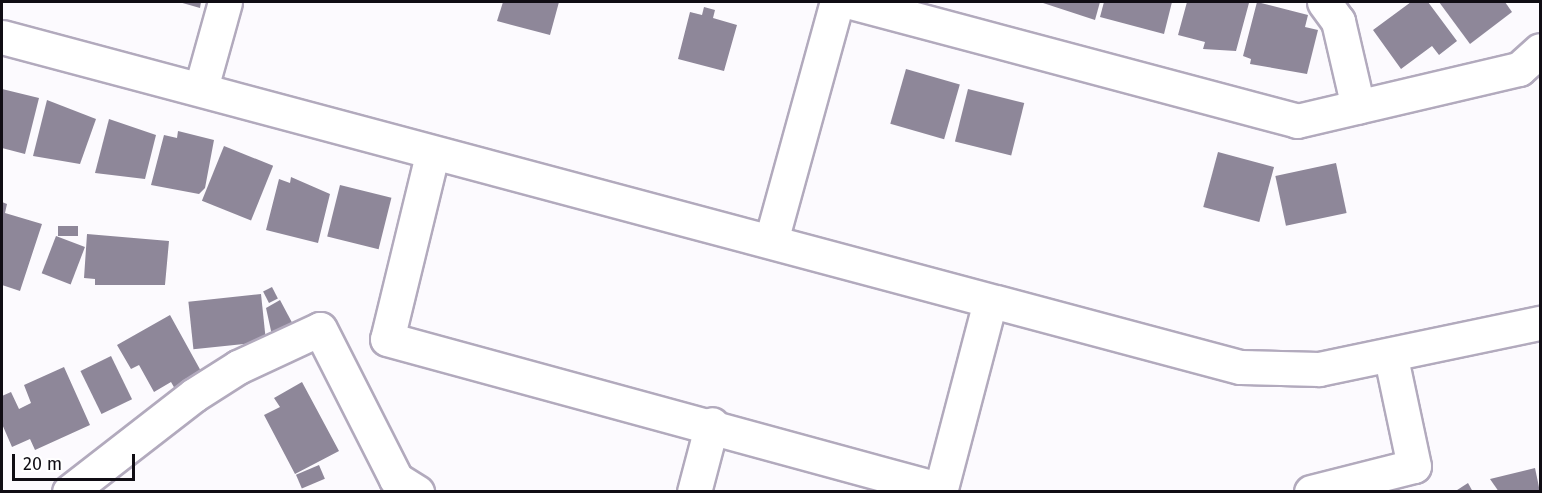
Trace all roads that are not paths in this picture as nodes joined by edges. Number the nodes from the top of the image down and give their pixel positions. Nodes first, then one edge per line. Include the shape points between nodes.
1 (225, 2) edge
2 (837, 2) edge
3 (851, 2) edge
4 (1324, 2) edge
5 (2, 37) edge
6 (1540, 50) edge
7 (201, 88) junction
8 (1358, 107) junction
9 (432, 155) junction
10 (771, 241) junction
11 (990, 302) junction
12 (1540, 322) edge
13 (1391, 358) junction
14 (712, 424) junction
15 (939, 490) edge
16 (69, 492) edge
17 (417, 492) edge
18 (694, 492) edge
19 (1311, 492) edge

1 - 7 street
2 - 10 street
3 - 8 street via 1297,121
4 - 8 street via 1338,21
5 - 7 street
6 - 8 street via 1519,69
7 - 9 street
9 - 10 street
9 - 14 street via 387,339
10 - 11 street
11 - 13 street via 1265,371
11 - 15 street
12 - 13 street
13 - 19 street via 1414,466
14 - 15 street
14 - 18 street
16 - 17 street via 194,395 238,367 320,329 396,479

